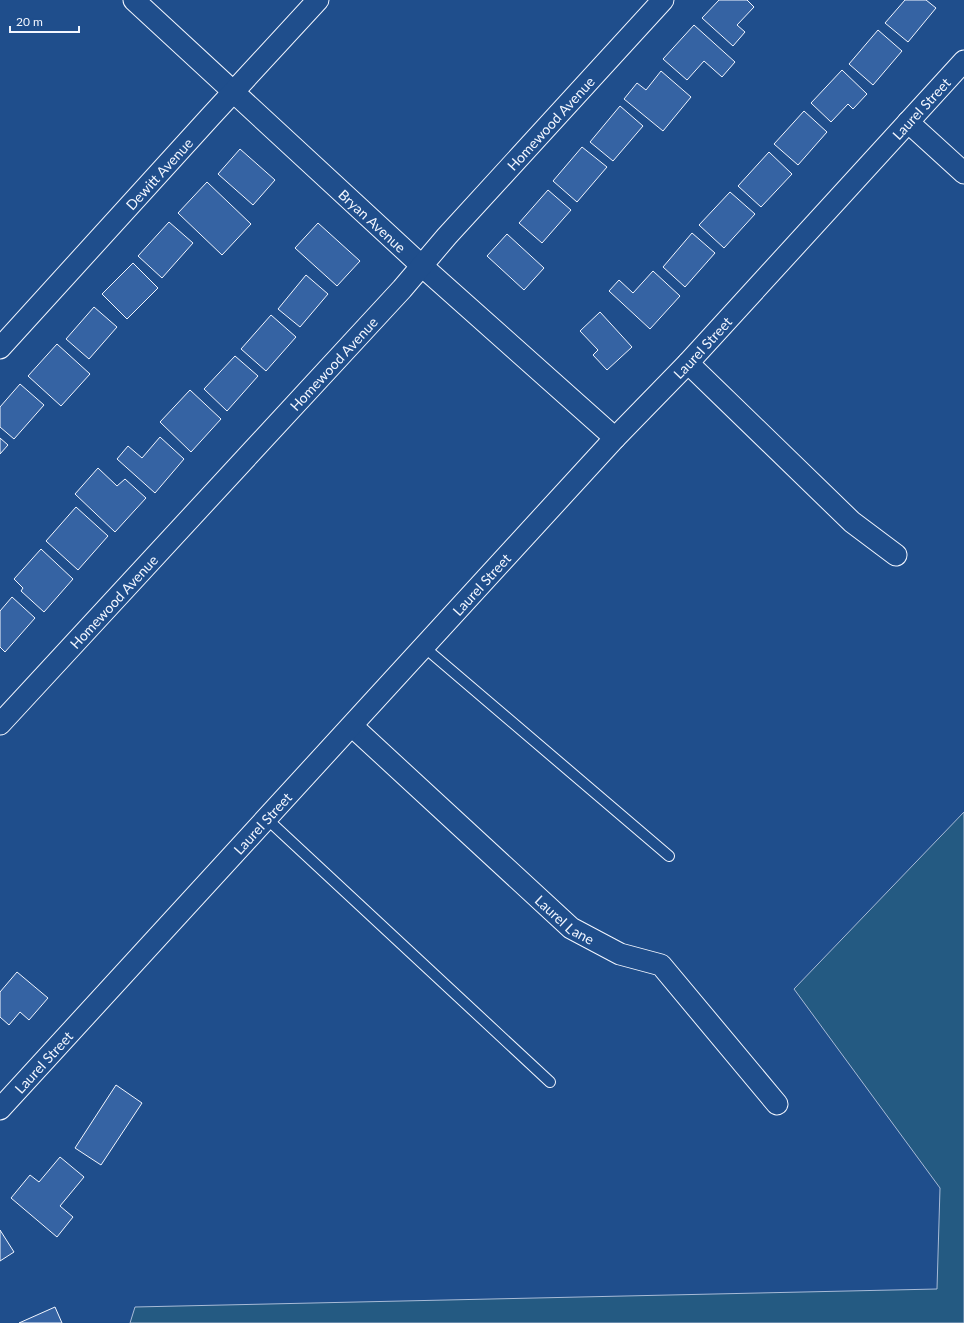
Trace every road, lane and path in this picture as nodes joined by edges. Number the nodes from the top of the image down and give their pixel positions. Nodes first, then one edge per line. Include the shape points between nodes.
1 (134, 0) edge
2 (318, 0) edge
3 (663, 0) edge
4 (964, 61) edge
5 (234, 92) junction
6 (908, 122) junction
7 (964, 173) edge
8 (422, 266) junction
9 (0, 348) edge
10 (688, 363) junction
11 (615, 438) junction
12 (896, 555) dead end
13 (424, 648) junction
14 (0, 724) edge
15 (352, 726) junction
16 (267, 819) junction
17 (669, 856) dead end
18 (550, 1082) dead end
19 (777, 1104) dead end
20 (0, 1109) edge

1 - 5 street, Bryan Avenue
2 - 5 street, Dewitt Avenue
3 - 8 street, Homewood Avenue via 446,236
4 - 6 street, Laurel Street
5 - 8 street, Bryan Avenue
5 - 9 street, Dewitt Avenue
6 - 7 street
6 - 10 street, Laurel Street
8 - 11 street, Bryan Avenue
8 - 14 street, Homewood Avenue
10 - 11 street, Laurel Street
10 - 12 street via 852,522
11 - 13 street, Laurel Street
13 - 15 street, Laurel Street
13 - 17 lane
15 - 16 street, Laurel Street
15 - 19 street, Laurel Lane via 571,928 620,954 661,965
16 - 18 lane
16 - 20 street, Laurel Street

